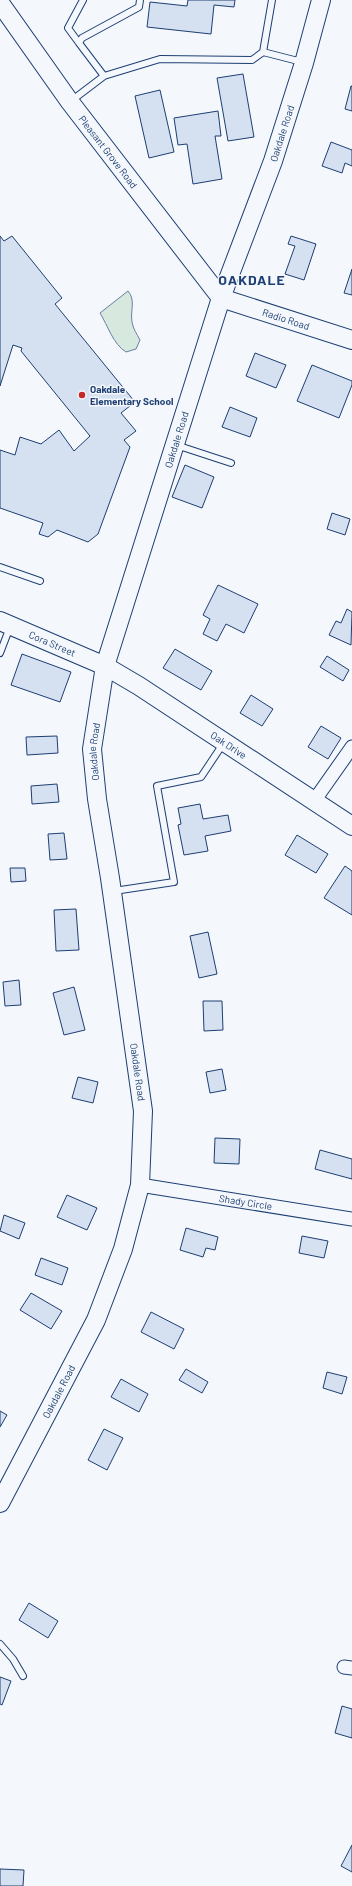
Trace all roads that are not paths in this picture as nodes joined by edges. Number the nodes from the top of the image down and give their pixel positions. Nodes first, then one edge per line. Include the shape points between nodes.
1 (83, 0) edge
2 (140, 0) edge
3 (272, 0) edge
4 (321, 0) edge
5 (0, 3) edge
6 (78, 43) junction
7 (263, 52) junction
8 (304, 63) junction
9 (104, 76) junction
10 (70, 102) junction
11 (221, 298) junction
12 (352, 340) edge
13 (175, 444) junction
14 (231, 463) dead end
15 (0, 566) edge
16 (40, 581) dead end
17 (5, 623) edge
18 (0, 653) edge
19 (105, 666) junction
20 (224, 742) junction
21 (352, 747) edge
22 (314, 801) junction
23 (352, 826) edge
24 (112, 892) junction
25 (140, 1185) junction
26 (352, 1219) edge
27 (0, 1503) edge
28 (0, 1644) edge
29 (23, 1676) dead end

1 - 6 lane via 68,28
2 - 6 lane via 139,7 82,38
3 - 7 lane
4 - 8 main road, Oakdale Road
5 - 10 main road, Pleasant Grove Road
6 - 9 lane
7 - 8 lane
7 - 9 lane via 252,60 160,59
8 - 11 main road, Oakdale Road via 273,161
9 - 10 lane
10 - 11 main road, Pleasant Grove Road
11 - 12 main road, Radio Road
11 - 13 main road, Oakdale Road
13 - 14 lane
13 - 19 main road, Oakdale Road
15 - 16 lane
17 - 18 lane
17 - 19 main road, Cora Street
19 - 20 main road, Oak Drive
19 - 24 main road, Oakdale Road via 92,748 97,799
20 - 22 main road, Oak Drive
20 - 24 lane via 201,777 157,786 174,882
21 - 22 street
22 - 23 main road, Oak Drive
24 - 25 main road, Oakdale Road via 143,1112
25 - 26 street, Shady Circle
25 - 27 main road, Oakdale Road via 123,1248 96,1320
28 - 29 lane

